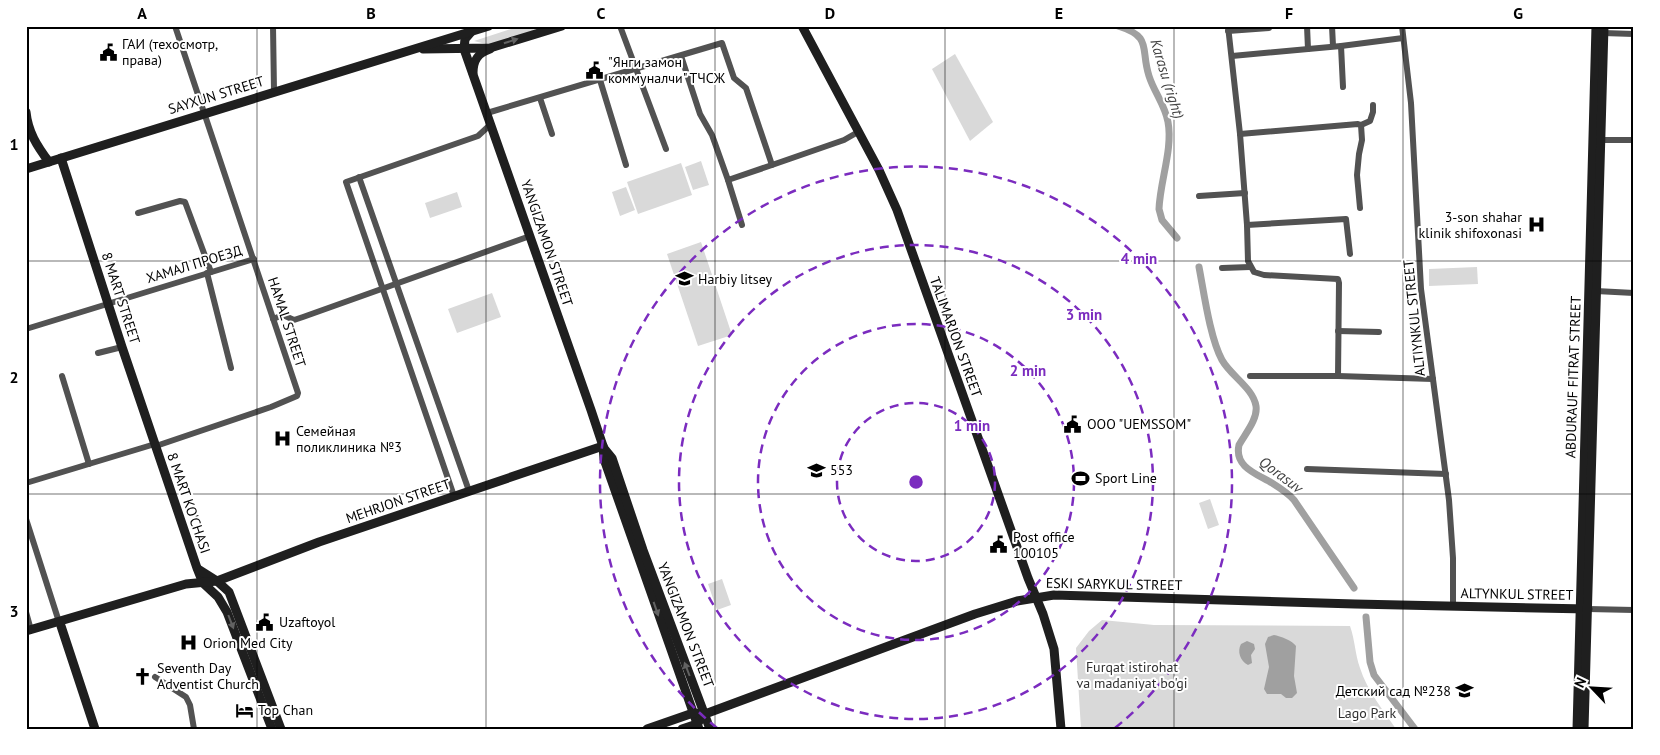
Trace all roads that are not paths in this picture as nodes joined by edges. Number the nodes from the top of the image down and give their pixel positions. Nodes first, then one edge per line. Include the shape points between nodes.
1 (175, 26) edge
2 (273, 26) edge
3 (490, 26) edge
4 (562, 26) edge
5 (620, 26) edge
6 (802, 26) edge
7 (1307, 26) edge
8 (1332, 26) edge
9 (1402, 26) edge
10 (1269, 28) dead end
11 (1228, 29) edge
12 (1600, 30) edge
13 (471, 32) junction
14 (1634, 34) edge
15 (1403, 38) junction
16 (1333, 46) junction
17 (1341, 46) junction
18 (464, 48) junction
19 (490, 48) junction
20 (1308, 49) junction
21 (414, 50) junction
22 (681, 56) junction
23 (1232, 56) junction
24 (637, 69) junction
25 (474, 78) junction
26 (600, 80) junction
27 (1343, 87) dead end
28 (274, 91) junction
29 (540, 98) junction
30 (1373, 105) dead end
31 (26, 112) edge
32 (204, 113) junction
33 (487, 113) junction
34 (491, 124) junction
35 (1361, 125) junction
36 (858, 132) junction
37 (552, 134) dead end
38 (1240, 134) junction
39 (1597, 140) junction
40 (1634, 140) edge
41 (666, 148) dead end
42 (61, 158) junction
43 (49, 162) junction
44 (626, 165) dead end
45 (772, 165) junction
46 (26, 169) edge
47 (359, 178) junction
48 (728, 180) junction
49 (1245, 193) junction
50 (1199, 196) dead end
51 (1360, 208) dead end
52 (138, 213) dead end
53 (742, 225) dead end
54 (1247, 225) junction
55 (530, 236) junction
56 (1350, 254) dead end
57 (254, 259) junction
58 (1250, 267) junction
59 (1222, 268) dead end
60 (209, 273) junction
61 (396, 284) junction
62 (383, 289) junction
63 (1592, 291) junction
64 (1634, 293) edge
65 (109, 303) junction
66 (273, 319) junction
67 (26, 329) edge
68 (1338, 331) junction
69 (1379, 332) dead end
70 (122, 347) junction
71 (98, 353) dead end
72 (231, 368) dead end
73 (62, 376) dead end
74 (1250, 376) dead end
75 (1338, 376) junction
76 (1433, 379) junction
77 (155, 445) junction
78 (603, 446) junction
79 (89, 464) junction
80 (1307, 469) dead end
81 (1446, 474) junction
82 (26, 483) edge
83 (469, 491) junction
84 (454, 496) junction
85 (26, 519) edge
86 (197, 568) junction
87 (235, 575) junction
88 (217, 581) junction
89 (203, 583) junction
90 (186, 584) junction
91 (229, 592) junction
92 (1035, 597) junction
93 (1453, 607) junction
94 (1584, 609) junction
95 (1634, 610) edge
96 (26, 612) edge
97 (60, 623) junction
98 (28, 632) edge
99 (155, 677) dead end
100 (692, 713) junction
101 (705, 714) junction
102 (698, 726) edge
103 (95, 729) edge
104 (194, 729) edge
105 (272, 729) edge
106 (281, 729) edge
107 (647, 729) edge
108 (682, 729) edge
109 (710, 729) edge
110 (1061, 729) edge
111 (1577, 729) edge
112 (1584, 729) edge

1 - 32 street, HAMAL STREET
2 - 28 street
3 - 13 street, SAYXUN STREET
19 -> 4 street
5 - 24 street
6 - 36 street, TALIMARJON STREET
7 - 20 street
8 - 16 street
9 - 15 street, ALTIYNKUL STREET
10 - 11 street
11 - 23 street
12 - 14 street
12 - 39 street, ABDURAUF FITRAT STREET
13 - 18 street via 465,39
13 - 21 street, SAYXUN STREET
15 - 17 street
15 - 76 street, ALTIYNKUL STREET via 1411,103 1421,289
16 - 17 street
16 - 20 street
17 - 27 street
18 - 19 street, SAYXUN STREET
18 - 21 street, SAYXUN STREET
18 - 25 street, YANGIZAMON STREET
19 - 25 street via 475,59
20 - 23 street
21 - 28 street, SAYXUN STREET
22 - 24 street
22 - 45 street via 722,43 734,78 746,88
22 - 48 street via 700,114 712,135
23 - 38 street
24 - 26 street
24 - 41 street
25 - 33 street, YANGIZAMON STREET
26 - 29 street
26 - 44 street
28 - 32 street, SAYXUN STREET
29 - 33 street
29 - 37 street
30 - 35 street via 1370,121
31 - 43 street via 30,134
32 - 42 street, SAYXUN STREET
32 - 57 street, HAMAL STREET
33 - 34 street, YANGIZAMON STREET
34 - 47 street via 478,136
34 - 55 street, YANGIZAMON STREET
35 - 38 street
35 - 51 street via 1357,175
36 - 45 street
36 - 92 street, TALIMARJON STREET via 895,204
38 - 49 street
39 - 40 street
39 - 63 street, ABDURAUF FITRAT STREET
42 - 43 street, SAYXUN STREET
42 - 65 street, 8 MART STREET
43 - 46 street, SAYXUN STREET
45 - 48 street
47 - 61 street
47 - 62 street via 346,182
48 - 53 street
49 - 50 street
49 - 54 street
52 - 60 street via 185,202
54 - 56 street via 1346,219
54 - 58 street
55 - 61 street
55 - 78 street, YANGIZAMON STREET
57 - 60 street, ХАМАЛ ПРОЕЗД
57 - 66 street, HAMAL STREET
58 - 59 street
58 - 68 street via 1264,275 1338,279
60 - 65 street, ХАМАЛ ПРОЕЗД
60 - 72 street
61 - 62 street
61 - 83 street
62 - 66 street via 294,320 284,315
62 - 84 street
63 - 64 street
63 - 94 street, ABDURAUF FITRAT STREET
65 - 67 street, ХАМАЛ ПРОЕЗД
65 - 70 street, 8 MART STREET
66 - 77 street, HAMAL STREET via 297,396
68 - 69 street
68 - 75 street
70 - 71 street
70 - 77 street, 8 MART STREET
73 - 79 street
74 - 75 street
75 - 76 street
76 - 81 street, ALTIYNKUL STREET
77 - 79 street
77 - 86 street, 8 MART KO'CHASI
78 - 83 street, MEHRJON STREET
78 -> 100 street, YANGIZAMON STREET via 604,459
101 -> 78 street, YANGIZAMON STREET via 612,458
79 - 82 street
80 - 81 street
81 - 93 street, ALTIYNKUL STREET
83 - 84 street, MEHRJON STREET
84 - 87 street, MEHRJON STREET via 319,542
85 - 97 street
86 - 88 street, 8 MART KO'CHASI
86 - 89 street, 8 MART KO'CHASI
86 - 90 street via 194,578
87 - 88 street, MEHRJON STREET
87 - 91 street via 227,582
88 - 89 street, MEHRJON STREET
88 - 91 street, 8 MART KO'CHASI
89 - 90 street, MEHRJON STREET
89 - 97 street, MEHRJON STREET
89 -> 105 street, 8 MART KO'CHASI via 218,597 227,612
90 - 97 street, MEHRJON STREET
91 - 106 street, 8 MART KO'CHASI
92 - 93 street, ESKI SARYKUL STREET via 1054,594
92 - 101 street, ESKI SARYKUL STREET via 948,624
92 - 110 street, TALIMARJON STREET via 1054,649
93 - 94 street, ALTYNKUL STREET
94 - 95 street
94 - 111 street, ABDURAUF FITRAT STREET
94 - 112 street, ABDURAUF FITRAT STREET
96 - 98 street
97 - 98 street, MEHRJON STREET
97 - 103 street
99 - 104 street via 186,696
100 - 101 street, ESKI SARYKUL STREET
100 - 102 street, YANGIZAMON STREET
100 - 107 street, ESKI SARYKUL STREET
101 - 102 street
101 - 109 street, YANGIZAMON STREET
102 - 108 street

